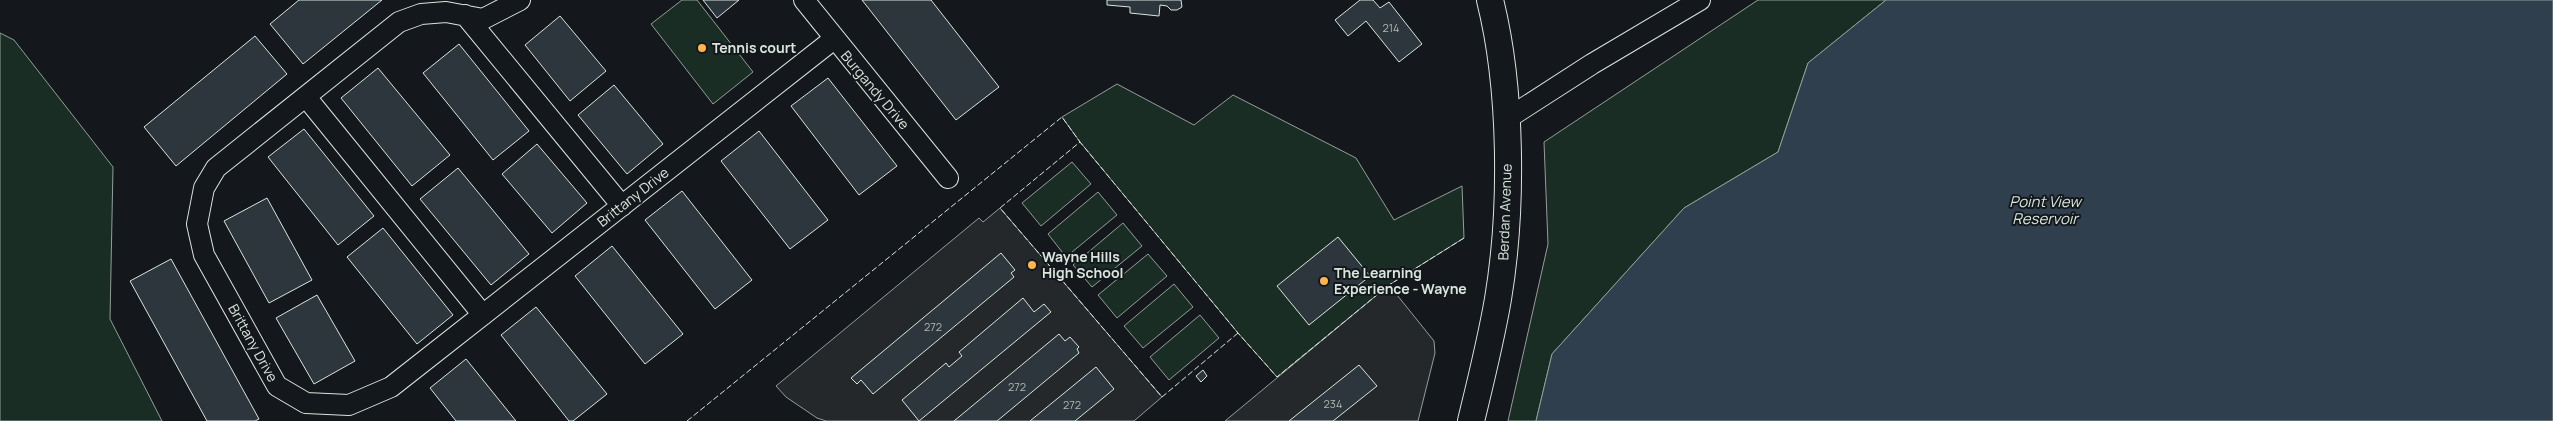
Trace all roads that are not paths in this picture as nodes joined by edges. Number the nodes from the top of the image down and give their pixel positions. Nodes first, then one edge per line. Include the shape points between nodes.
1 (520, 0) edge
2 (804, 0) edge
3 (1700, 0) edge
4 (1493, 3) edge
5 (465, 15) junction
6 (834, 39) junction
7 (306, 97) junction
8 (1506, 120) junction
9 (948, 178) dead end
10 (622, 206) junction
11 (483, 315) junction
12 (1471, 421) edge

1 - 5 street, Brittany Drive via 483,19
2 - 6 street, Burgandy Drive
3 - 8 street
4 - 8 main road, Berdan Avenue
5 - 7 street, Brittany Drive via 446,12 421,14 399,22
5 - 10 street
6 - 9 street, Burgandy Drive
6 - 10 street, Brittany Drive
7 - 11 street
7 - 11 street, Brittany Drive via 216,168 204,188 197,224 204,255 277,386 306,403 349,405 391,387
8 - 12 main road, Berdan Avenue via 1506,242 1496,308
10 - 11 street, Brittany Drive

